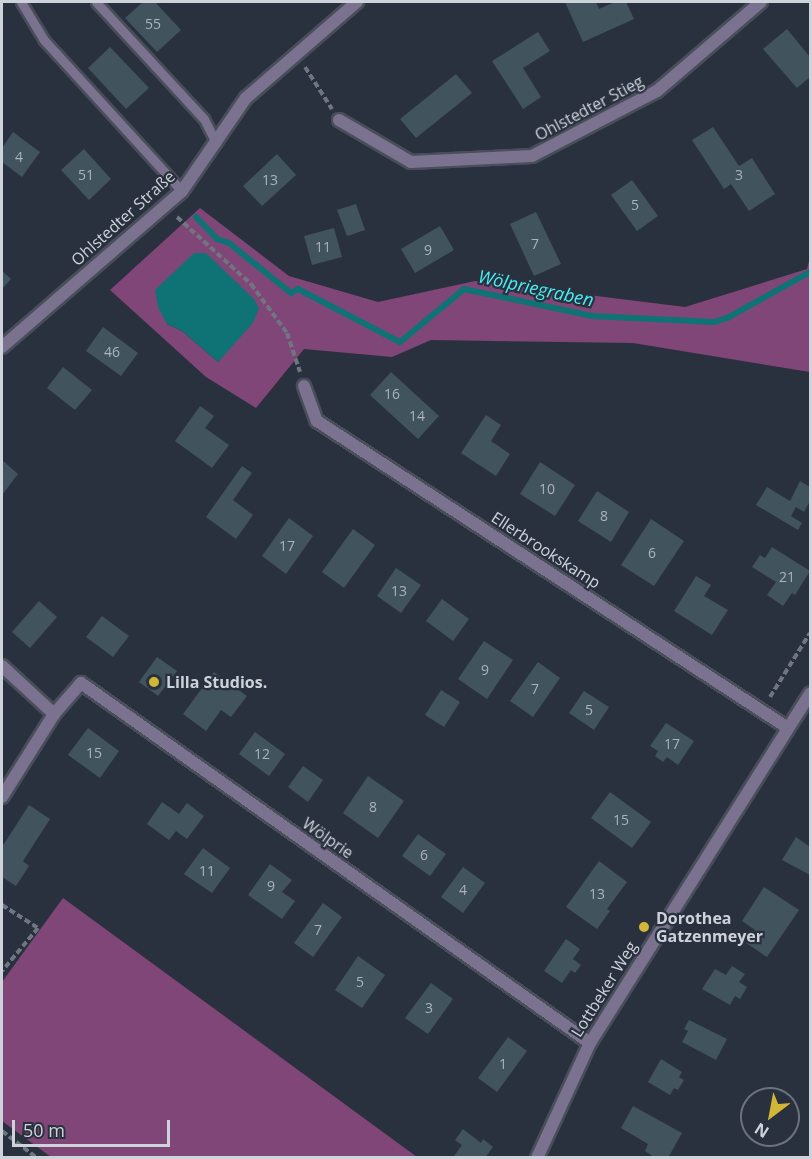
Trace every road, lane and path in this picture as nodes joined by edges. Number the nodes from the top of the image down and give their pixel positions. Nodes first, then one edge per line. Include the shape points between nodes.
1 (21, 2) edge
2 (96, 2) edge
3 (357, 2) edge
4 (761, 2) edge
5 (297, 55) junction
6 (339, 120) joint
7 (216, 142) junction
8 (182, 191) junction
9 (166, 206) junction
10 (2, 347) edge
11 (304, 386) joint
12 (810, 633) edge
13 (2, 666) edge
14 (810, 694) edge
15 (761, 710) junction
16 (54, 714) junction
17 (788, 728) junction
18 (2, 797) edge
19 (2, 905) edge
20 (2, 971) edge
21 (590, 1043) junction
22 (2, 1131) edge
23 (37, 1158) edge
24 (537, 1158) edge

1 - 8 lane via 44,39
2 - 7 lane via 204,119
3 - 5 street, Ohlstedter Straße
4 - 6 street, Ohlstedter Stieg via 657,91 532,156 411,162
5 - 6 path
5 - 7 street, Ohlstedter Straße via 246,98
7 - 8 street, Ohlstedter Straße
8 - 9 street, Ohlstedter Straße
9 - 10 street, Ohlstedter Straße
9 - 11 path via 251,284 287,333
11 - 15 street, Ellerbrookskamp via 317,421
12 - 15 path
13 - 16 street
14 - 17 street, Lottbeker Weg
15 - 17 street, Ellerbrookskamp
16 - 18 street, Wölprie
16 - 21 street, Wölprie via 81,683
17 - 21 street, Lottbeker Weg
19 - 20 path via 38,928
21 - 24 street, Lottbeker Weg
22 - 23 path

